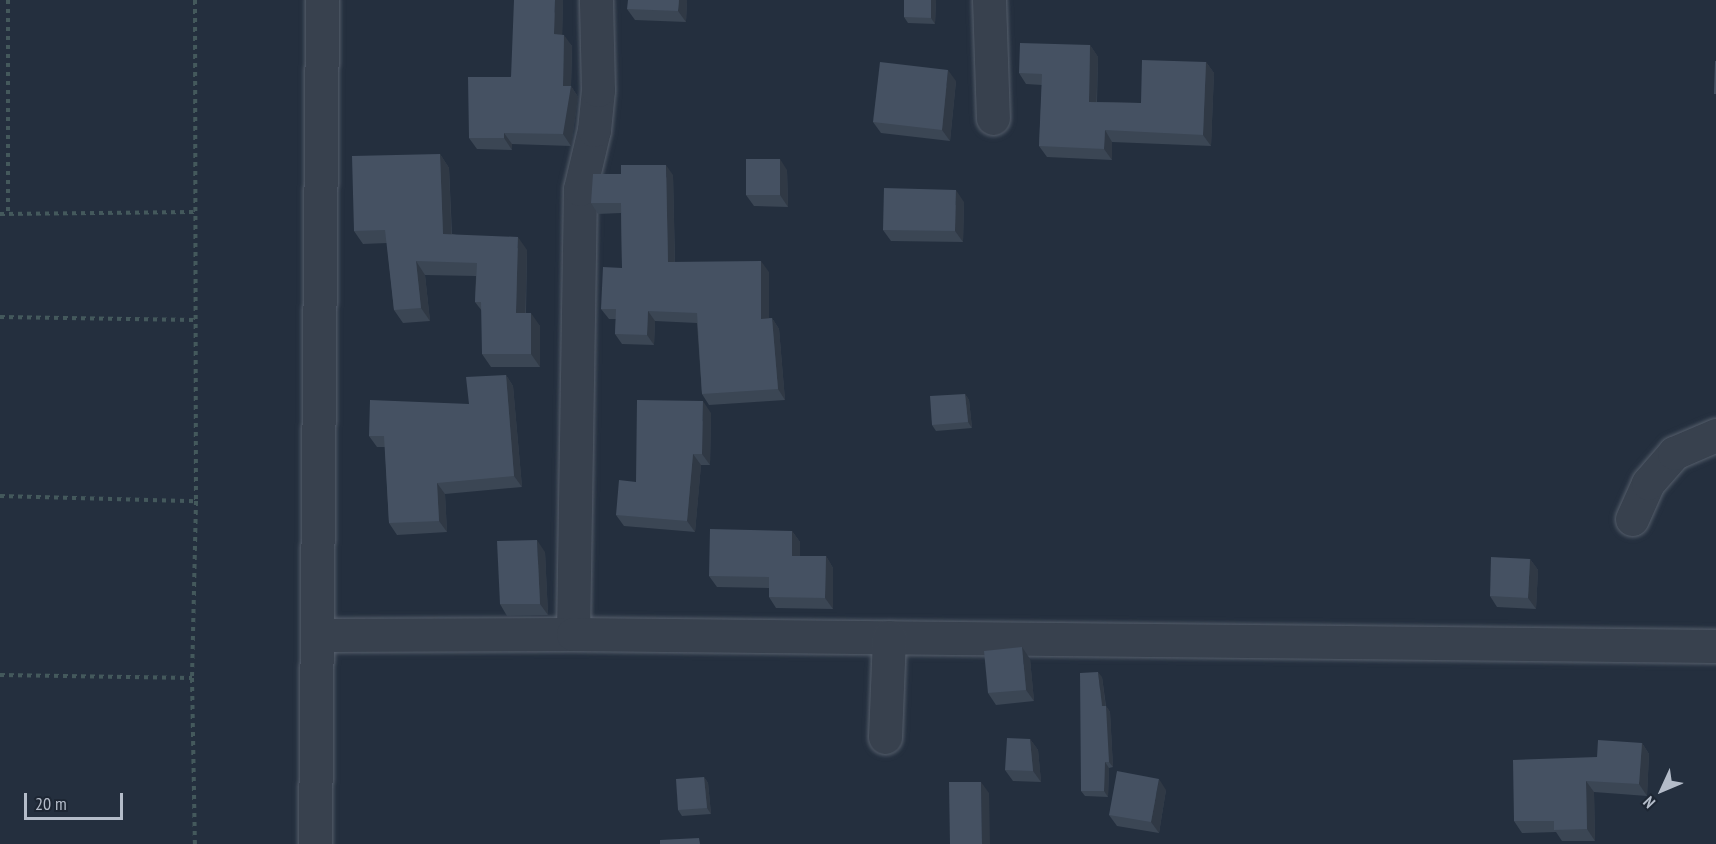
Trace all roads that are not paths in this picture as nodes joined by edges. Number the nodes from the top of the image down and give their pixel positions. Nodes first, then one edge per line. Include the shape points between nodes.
1 (322, 0) edge
2 (596, 0) edge
3 (989, 0) edge
4 (993, 118) dead end
5 (1716, 435) edge
6 (1632, 519) dead end
7 (573, 634) junction
8 (318, 635) junction
9 (889, 637) junction
10 (1716, 646) edge
11 (885, 737) dead end
12 (315, 844) edge

1 - 8 street
2 - 7 street via 598,90 594,130 580,189
3 - 4 street
5 - 6 street via 1674,453 1648,483
7 - 8 street
7 - 9 street
8 - 12 street
9 - 10 street
9 - 11 street

